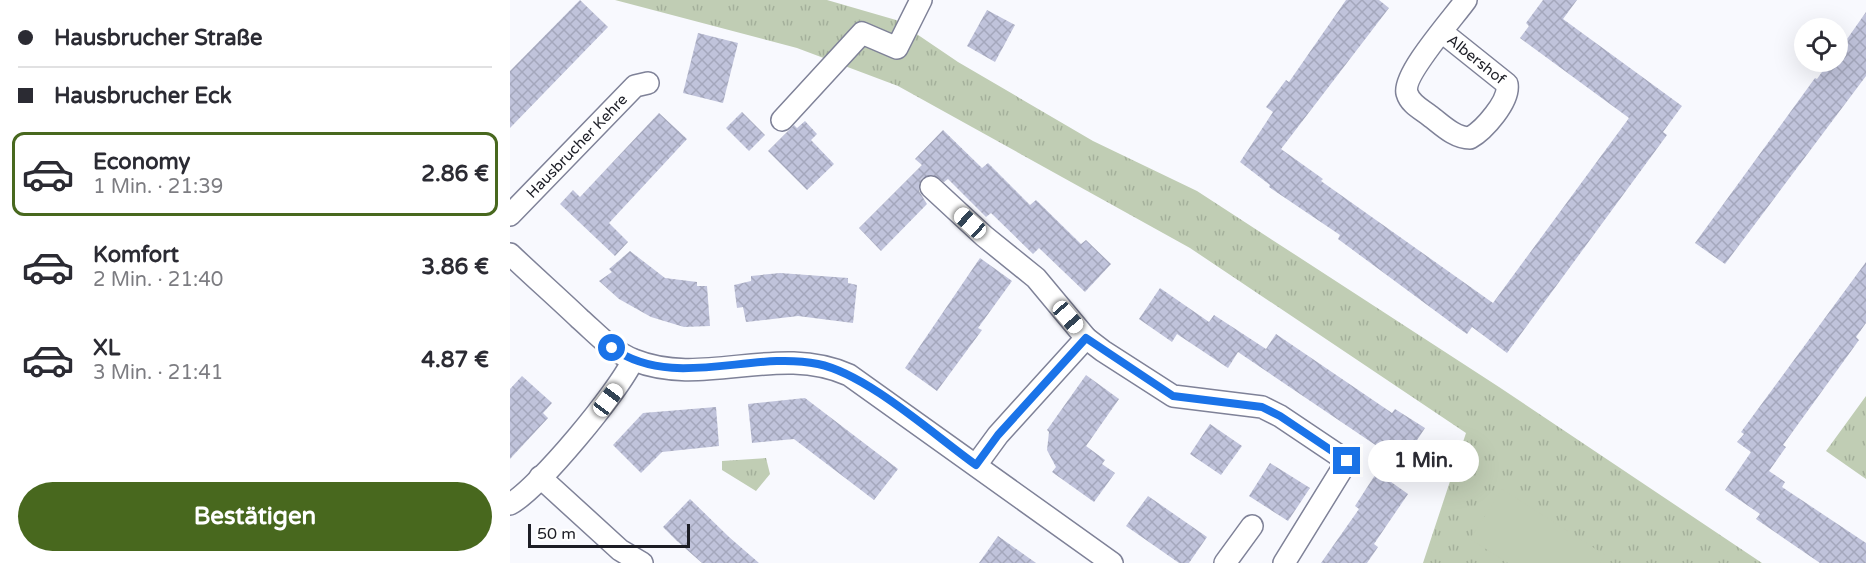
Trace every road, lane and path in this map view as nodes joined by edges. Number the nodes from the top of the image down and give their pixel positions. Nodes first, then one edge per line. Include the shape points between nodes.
1 (921, 0) edge
2 (1466, 0) edge
3 (1442, 32) junction
4 (648, 83) dead end
5 (782, 120) dead end
6 (931, 187) dead end
7 (510, 215) edge
8 (510, 254) edge
9 (1086, 338) junction
10 (633, 360) junction
11 (976, 465) junction
12 (540, 477) junction
13 (510, 504) edge
14 (1252, 526) dead end
15 (642, 563) edge
16 (1112, 563) edge
17 (1225, 563) edge
18 (1284, 563) edge

1 - 5 street via 897,48 862,33
2 - 3 street, Albershof
3 - 3 street, Albershof via 1408,77 1407,93 1412,102 1453,133 1470,138 1503,101 1507,84
4 - 7 street, Hausbrucher Kehre via 635,86
6 - 9 street via 1036,278
8 - 10 street via 612,348
9 - 11 street via 998,435
9 - 18 street via 1173,396 1262,407 1347,461
10 - 11 street via 685,369 792,361 830,367 872,389
10 - 12 street via 608,400
11 - 16 street
12 - 13 street
12 - 15 street via 620,550
14 - 17 street

